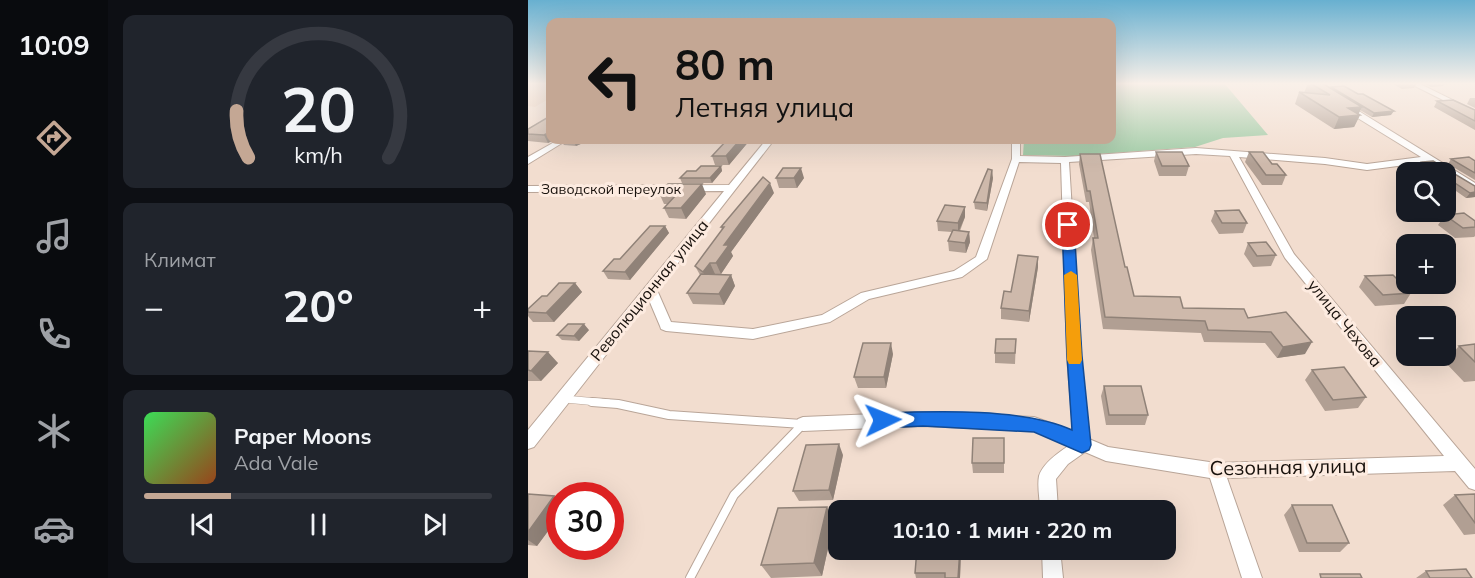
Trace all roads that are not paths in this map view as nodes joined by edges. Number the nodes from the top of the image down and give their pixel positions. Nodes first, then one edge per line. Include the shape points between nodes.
1 (1350, 110) edge
2 (556, 144) edge
3 (767, 144) edge
4 (1016, 144) edge
5 (1233, 153) junction
6 (1016, 159) junction
7 (1430, 159) junction
8 (1065, 160) junction
9 (528, 161) edge
10 (1475, 187) edge
11 (730, 188) junction
12 (528, 189) edge
13 (650, 289) junction
14 (562, 399) junction
15 (802, 424) junction
16 (528, 442) edge
17 (1082, 445) junction
18 (1460, 463) junction
19 (1216, 471) junction
20 (1475, 482) edge
21 (1048, 500) edge
22 (1052, 560) edge
23 (690, 578) edge
24 (1053, 578) edge
25 (1252, 578) edge

1 - 7 street
2 - 9 street
3 - 11 street, Революционная улица
4 - 6 street
5 - 7 street via 1367,167
5 - 8 street via 1196,151
5 - 18 street, улица Чехова via 1289,256
6 - 8 street
6 - 13 street via 981,259 958,274 865,296 825,319 753,334 666,326
7 - 10 street
8 - 17 street
11 - 12 street, Заводской переулок
11 - 13 street, Революционная улица
13 - 14 street, Революционная улица
14 - 15 lane via 618,404 669,415
14 - 16 street, Революционная улица
15 - 17 street, Сезонная улица via 923,419 1034,424
15 - 23 lane via 734,495
17 - 19 street, Сезонная улица via 1106,454
17 - 21 street via 1062,459 1047,477
18 - 19 street, Сезонная улица
18 - 20 street, улица Чехова
19 - 25 street
22 - 24 street

